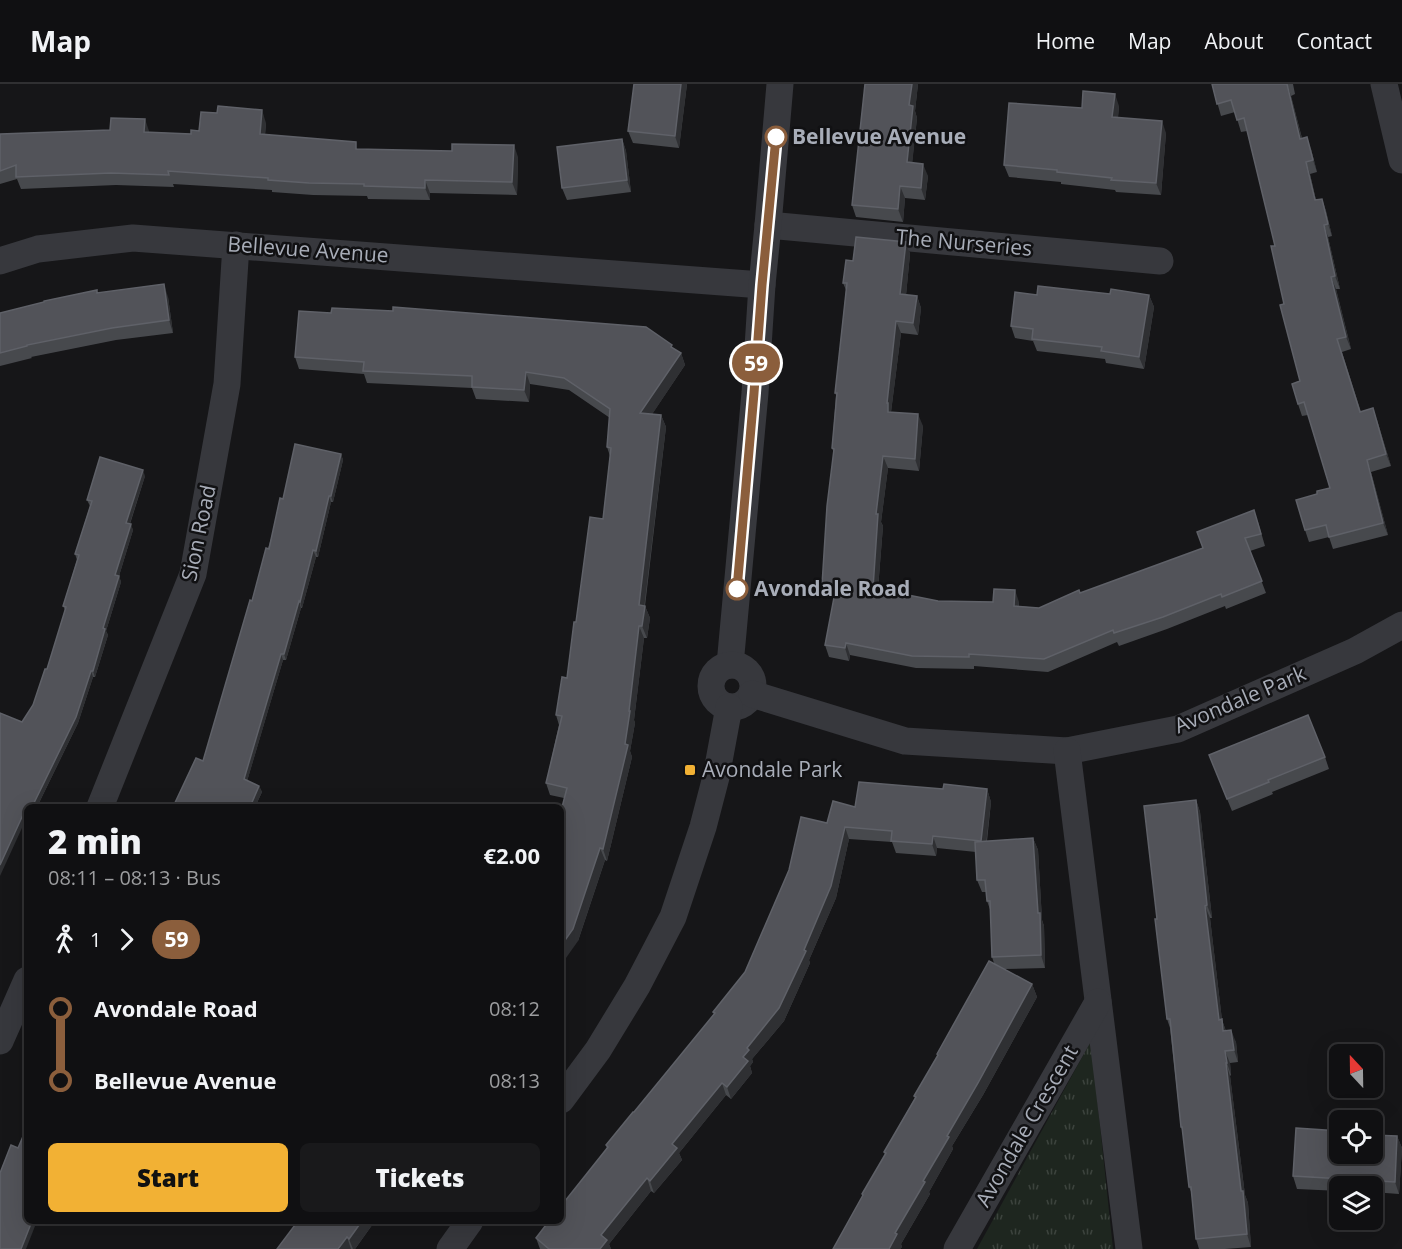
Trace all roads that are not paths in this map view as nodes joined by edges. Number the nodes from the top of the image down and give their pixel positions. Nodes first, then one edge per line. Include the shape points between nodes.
1 (780, 84) edge
2 (1384, 84) edge
3 (1402, 160) edge
4 (768, 225) junction
5 (236, 245) junction
6 (0, 261) edge
7 (1160, 261) dead end
8 (762, 285) junction
9 (1402, 625) edge
10 (739, 702) junction
11 (1067, 751) junction
12 (101, 804) edge
13 (24, 987) edge
14 (1098, 1002) junction
15 (0, 1041) edge
16 (564, 1096) edge
17 (469, 1224) edge
18 (450, 1249) edge
19 (957, 1249) edge
20 (1128, 1249) edge

1 - 4 street
2 - 3 street
4 - 7 street, The Nurseries
4 - 8 street
5 - 6 street, Bellevue Avenue via 133,238 38,249
5 - 8 street, Bellevue Avenue
5 - 12 street, Sion Road via 227,384 193,574
8 - 10 street via 729,665 749,673 753,687
9 - 11 street, Avondale Park via 1355,651 1178,729
10 - 11 street, Avondale Park via 905,741
10 - 16 street via 673,916 637,986
11 - 14 street, Avondale Crescent
13 - 15 street
14 - 19 street, Avondale Crescent
14 - 20 street, Avondale Crescent
17 - 18 street

